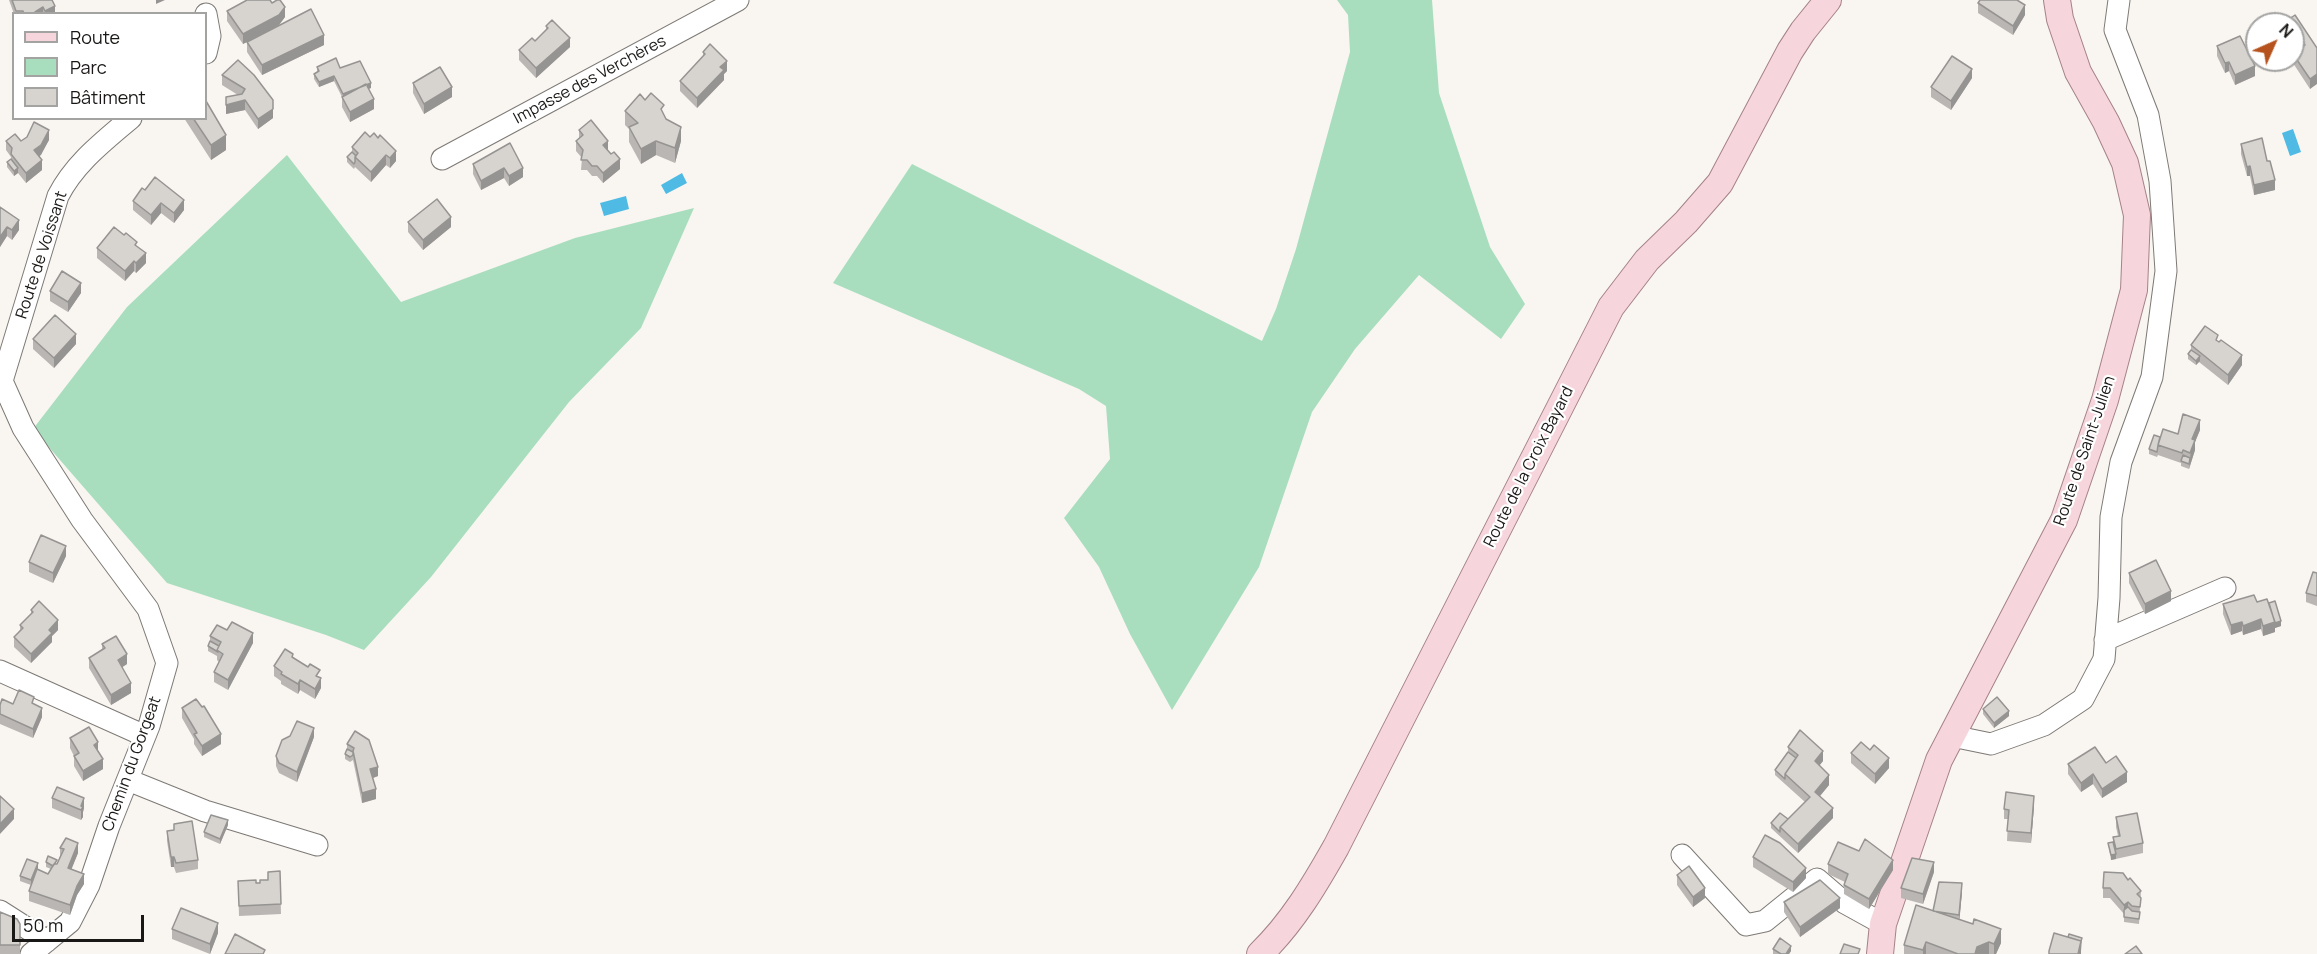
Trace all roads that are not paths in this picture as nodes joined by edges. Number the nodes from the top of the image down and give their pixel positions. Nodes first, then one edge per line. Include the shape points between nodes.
1 (738, 0) edge
2 (1828, 0) edge
3 (2057, 0) edge
4 (2119, 0) edge
5 (207, 23) edge
6 (207, 49) edge
7 (129, 120) edge
8 (442, 159) dead end
9 (9, 327) edge
10 (1, 381) edge
11 (2225, 588) dead end
12 (2105, 640) junction
13 (0, 670) edge
14 (145, 736) junction
15 (1952, 736) junction
16 (128, 780) junction
17 (317, 845) dead end
18 (1682, 855) dead end
19 (0, 911) edge
20 (1883, 924) junction
21 (39, 947) edge
22 (1260, 954) edge
23 (1880, 954) edge

1 - 8 street, Impasse des Verchères
2 - 22 main road, Route de la Croix Bayard via 1790,51 1720,183 1647,260 1611,307 1336,847 1308,897
3 - 15 main road, Route de Saint-Julien via 2078,72 2125,163 2137,215 2134,290 2105,400 2064,520
4 - 12 street via 2115,30 2148,116 2160,181 2166,271 2152,376 2121,462 2111,518
5 - 6 street
7 - 9 street, Route de Voissant via 66,180
9 - 10 street, Route de Voissant
10 - 14 street, Chemin du Gorgeat via 23,428 70,502 148,609 167,663
11 - 12 street
12 - 15 street via 2104,658 2083,699 2044,725 1991,744
13 - 14 street
14 - 16 street, Chemin du Gorgeat
15 - 20 main road, Route de Saint-Julien via 1939,760
16 - 17 street via 205,811
16 - 21 street, Chemin du Gorgeat via 89,885 70,922
18 - 20 street via 1746,925 1765,921 1817,879 1845,903
19 - 21 street
20 - 23 main road, Route de Saint-Julien

